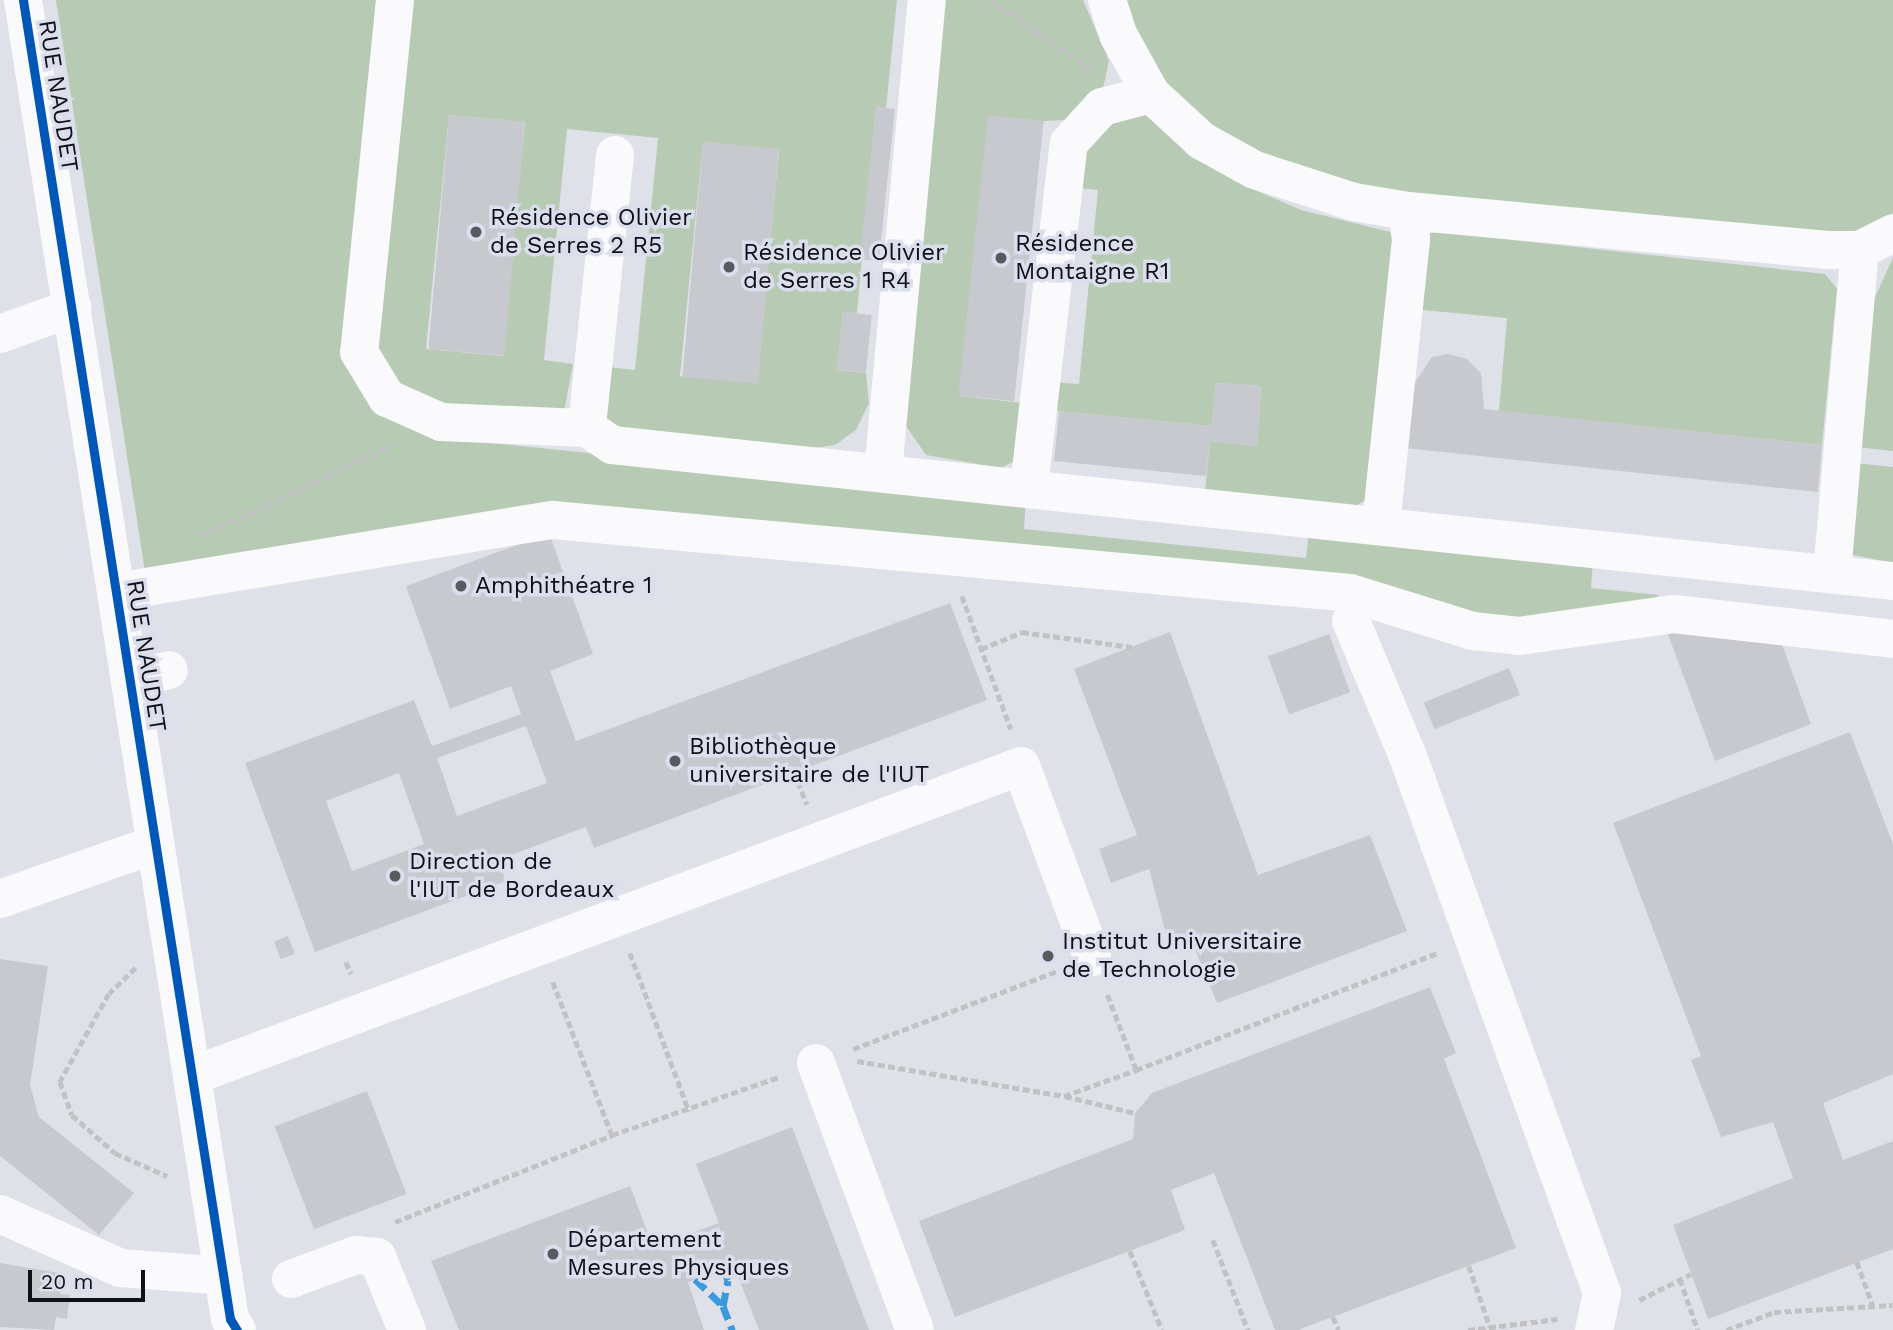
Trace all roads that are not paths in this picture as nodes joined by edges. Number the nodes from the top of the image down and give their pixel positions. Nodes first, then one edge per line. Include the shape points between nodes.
1 (23, 0) edge
2 (395, 0) edge
3 (927, 0) edge
4 (1107, 0) edge
5 (1143, 97) junction
6 (615, 155) dead end
7 (1408, 212) junction
8 (1877, 241) edge
9 (72, 308) junction
10 (0, 334) edge
11 (587, 428) junction
12 (883, 472) junction
13 (1029, 487) junction
14 (1381, 525) junction
15 (1832, 575) junction
16 (1893, 581) edge
17 (116, 592) junction
18 (1352, 621) dead end
19 (1893, 639) edge
20 (169, 670) dead end
21 (130, 680) junction
22 (156, 844) junction
23 (0, 899) edge
24 (1092, 957) road end
25 (825, 1060) road end
26 (192, 1076) junction
27 (0, 1214) edge
28 (224, 1276) junction
29 (291, 1279) dead end
30 (1577, 1324) edge
31 (231, 1326) edge
32 (407, 1330) edge
33 (915, 1330) edge

1 - 9 street, RUE NAUDET
2 - 11 street via 359,352 387,398 441,422
3 - 12 street
4 - 5 street
5 - 7 street via 1202,141 1255,170 1342,198
5 - 13 street via 1102,107 1069,143
6 - 11 street
7 - 8 street
7 - 14 street via 1411,240
8 - 15 street
9 - 10 street
9 - 17 street, RUE NAUDET
11 - 12 street via 611,445
12 - 13 street
13 - 14 street
14 - 15 street
15 - 16 street
17 - 19 street via 553,520 1350,593 1473,631 1519,636 1674,614
17 - 21 street, RUE NAUDET
18 - 30 street via 1408,754 1602,1293
20 - 21 street
21 - 22 street, RUE NAUDET
22 - 23 street
22 - 26 street, RUE NAUDET
24 - 26 street via 1021,766
25 - 33 street
26 - 28 street, RUE NAUDET
27 - 28 street via 121,1268
28 - 31 street, RUE NAUDET
29 - 32 street via 356,1255 377,1257

